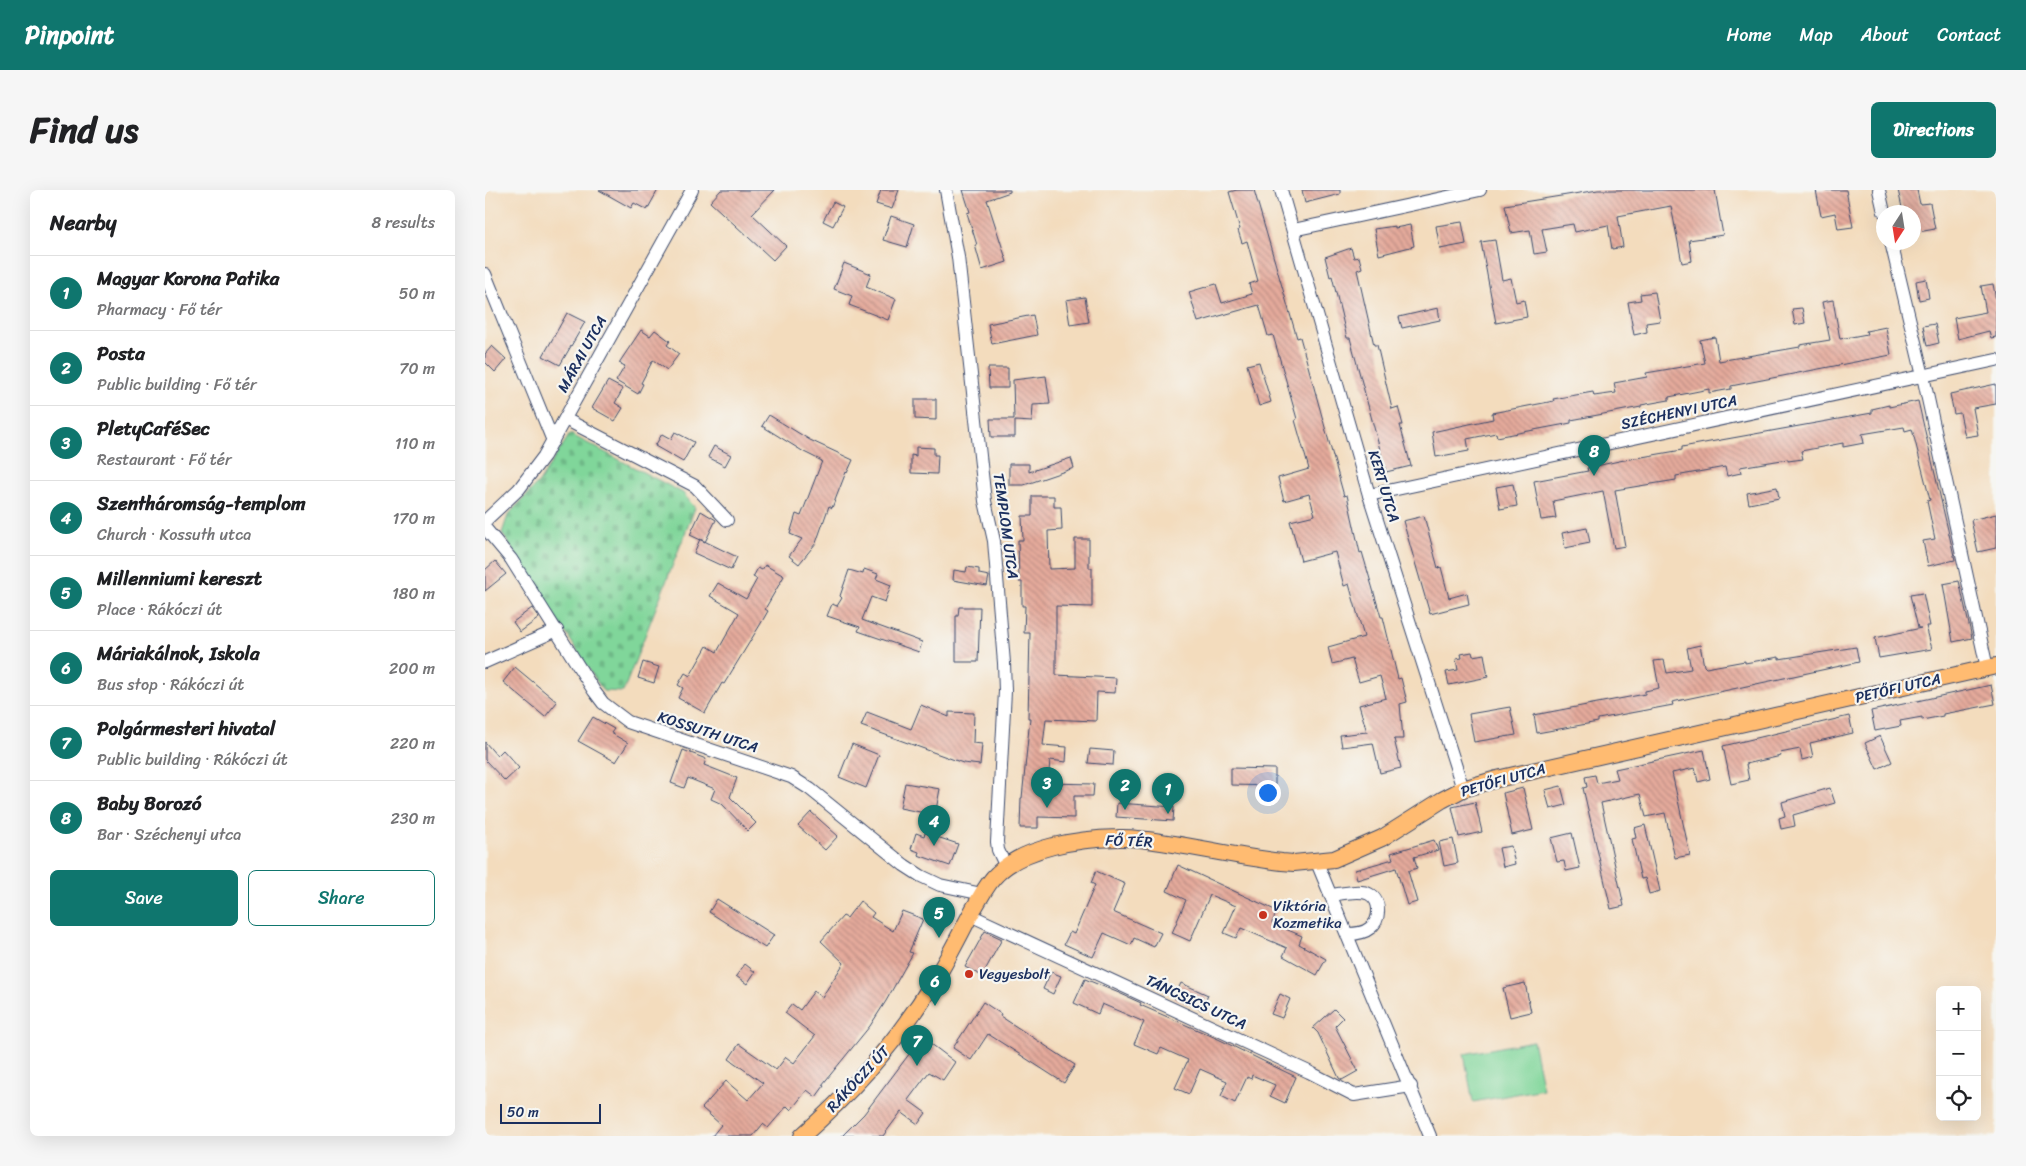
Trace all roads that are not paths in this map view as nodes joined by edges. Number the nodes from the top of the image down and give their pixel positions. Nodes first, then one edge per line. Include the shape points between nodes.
1 (692, 190) edge
2 (946, 190) edge
3 (1281, 190) edge
4 (1480, 190) edge
5 (1879, 190) edge
6 (1882, 205) edge
7 (1293, 230) junction
8 (1893, 250) edge
9 (485, 274) edge
10 (1996, 360) edge
11 (1923, 376) junction
12 (565, 419) junction
13 (553, 441) junction
14 (1369, 495) junction
15 (727, 520) dead end
16 (485, 521) edge
17 (485, 528) edge
18 (557, 630) junction
19 (485, 662) edge
20 (1991, 667) edge
21 (1463, 789) junction
22 (1315, 860) junction
23 (1006, 866) junction
24 (982, 894) junction
25 (1330, 895) junction
26 (970, 915) junction
27 (1348, 934) junction
28 (1411, 1086) junction
29 (802, 1136) edge
30 (1430, 1136) edge

1 - 12 street, MÁRAI UTCA
2 - 23 street, TEMPLOM UTCA via 958,258 985,501 995,540 1005,691 997,842
3 - 7 street, KERT UTCA
4 - 7 street
5 - 6 street
7 - 14 street, KERT UTCA
8 - 11 street
9 - 13 street
10 - 11 street, SZÉCHENYI UTCA
11 - 14 street, SZÉCHENYI UTCA
11 - 20 street
12 - 13 street, MÁRAI UTCA
12 - 15 street via 695,486
13 - 16 street, MÁRAI UTCA via 519,489
14 - 21 street, KERT UTCA
17 - 18 street, KOSSUTH UTCA via 511,559
18 - 19 street
18 - 24 street, KOSSUTH UTCA via 603,703 628,722 791,777 921,876 940,885
20 - 21 main road, PETŐFI UTCA
21 - 22 main road, PETŐFI UTCA via 1382,838 1334,859
22 - 23 main road, FŐ TÉR via 1282,862 1144,839 1119,838 1055,846 1022,856
22 - 25 street
23 - 24 main road, FŐ TÉR
24 - 26 main road, FŐ TÉR
25 - 27 street
25 - 27 street via 1363,892 1375,900 1377,921 1366,931
26 - 28 street, TÁNCSICS UTCA via 1354,1095
26 - 29 main road, RÁKÓCZI ÚT via 937,977 890,1045 853,1087
27 - 28 street
28 - 30 street

